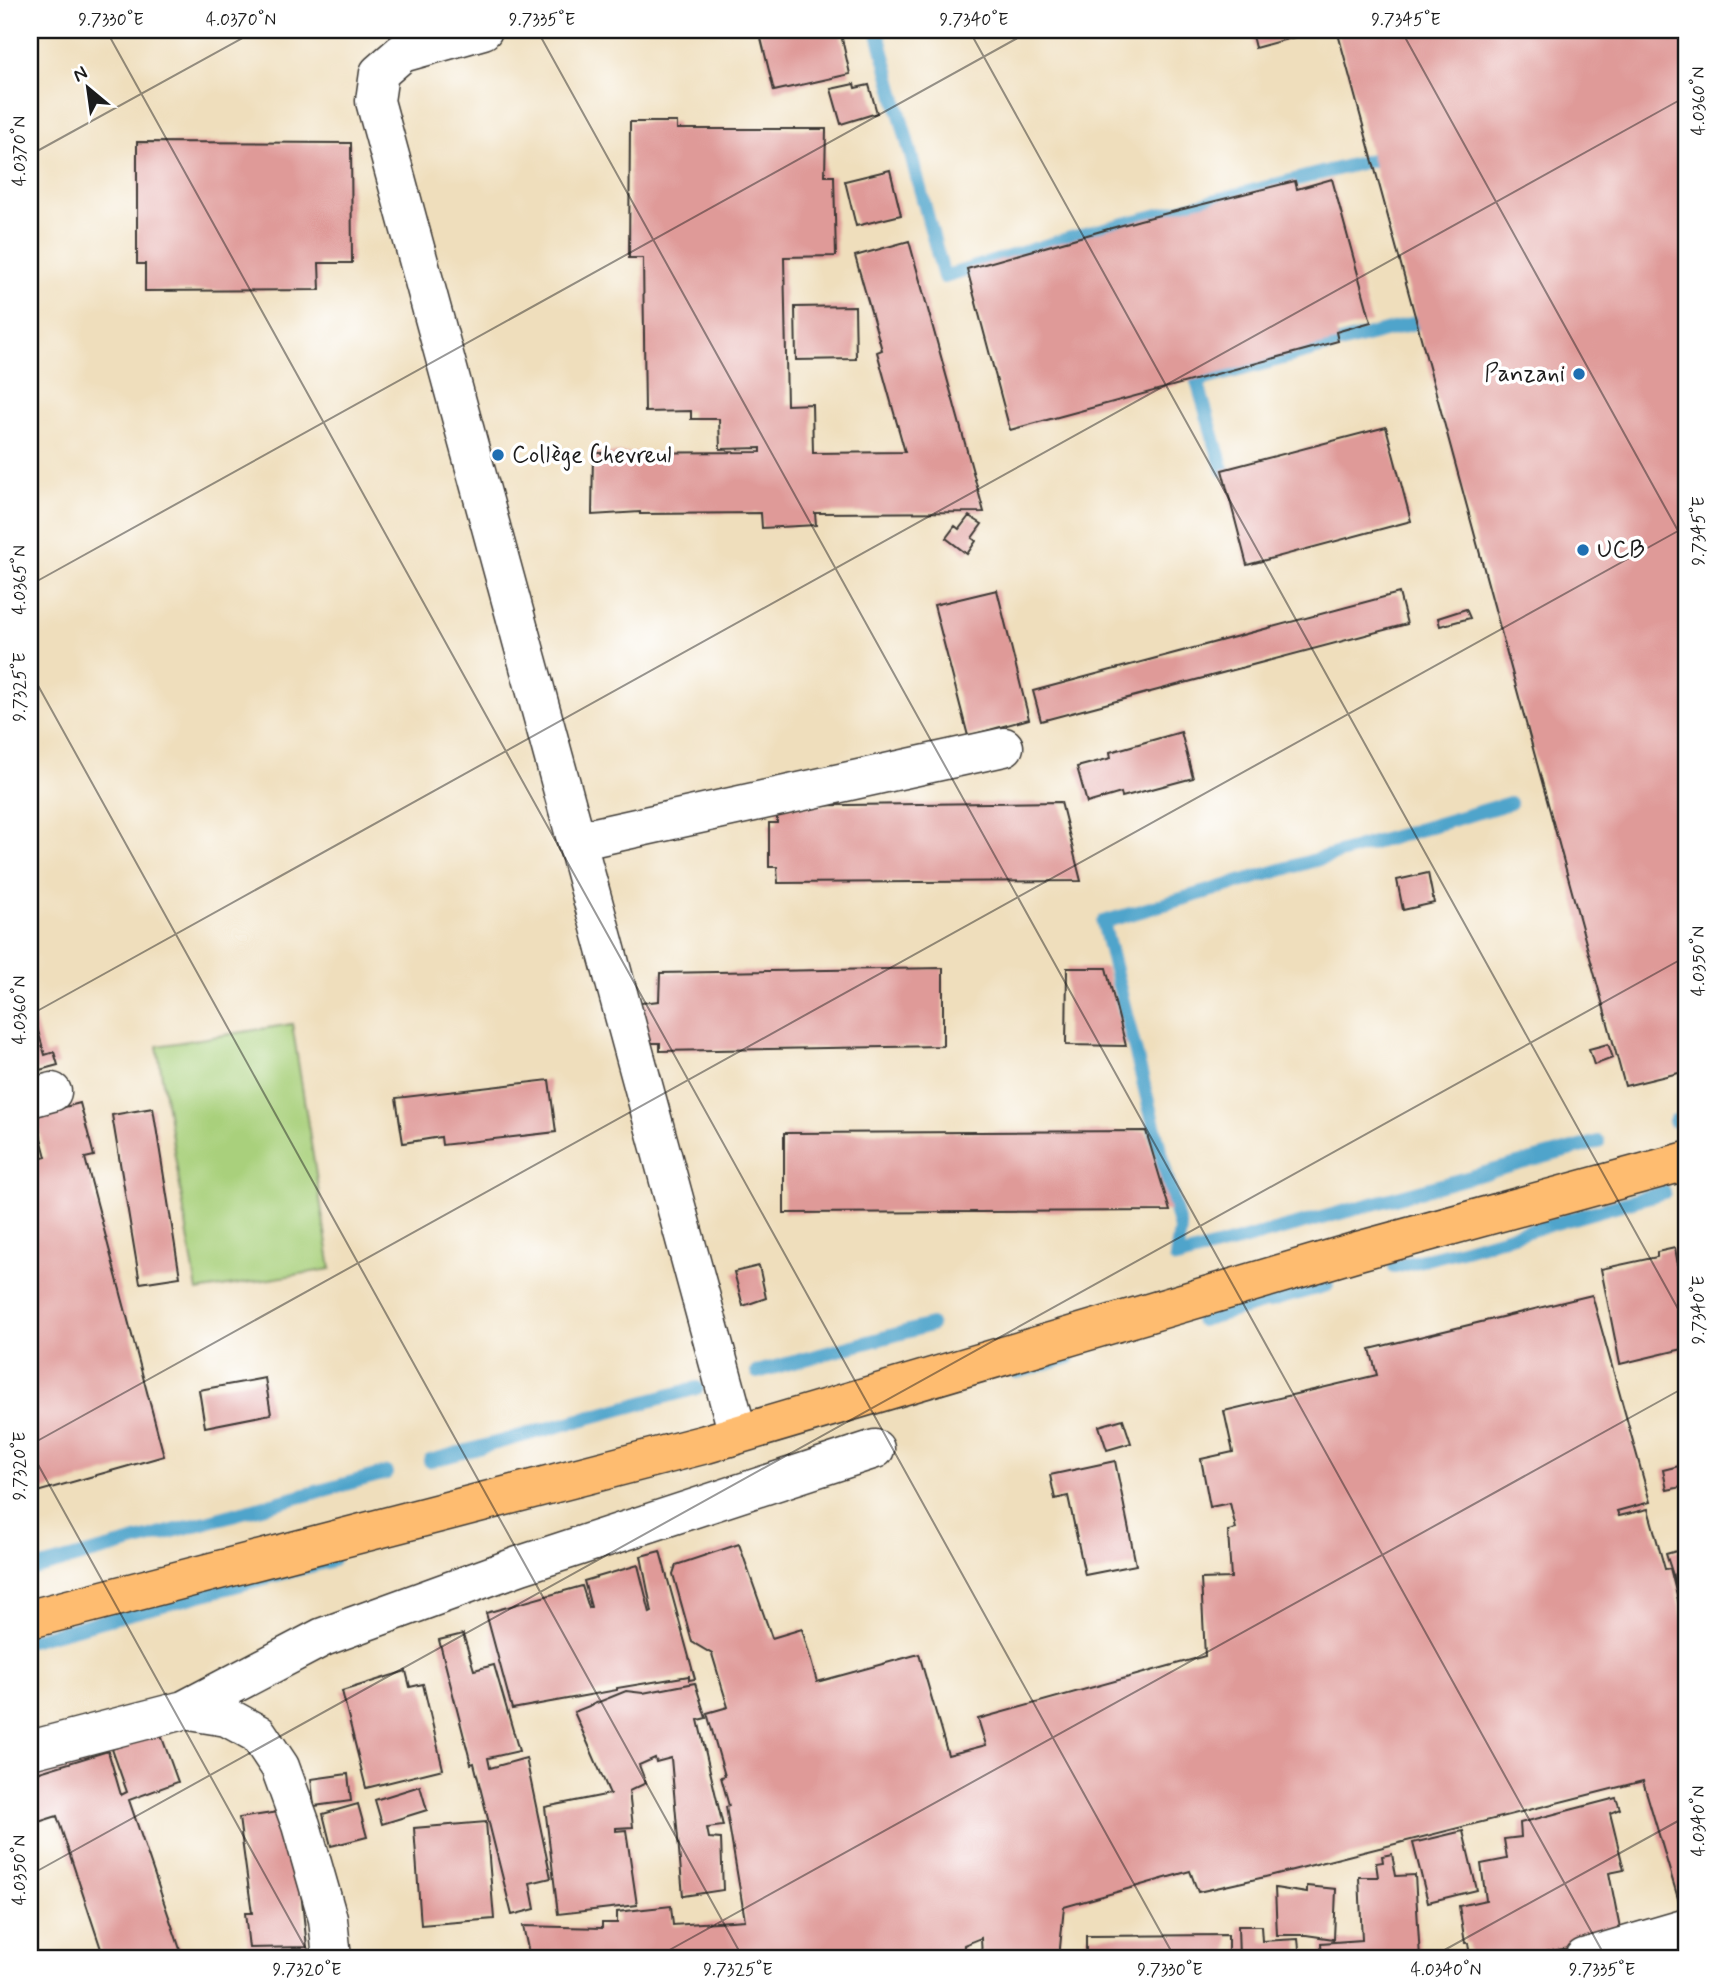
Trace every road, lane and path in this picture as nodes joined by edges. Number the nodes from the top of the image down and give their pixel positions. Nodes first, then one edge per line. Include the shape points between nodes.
1 (483, 30) edge
2 (1004, 747) dead end
3 (577, 841) junction
4 (1687, 1161) edge
5 (738, 1434) junction
6 (875, 1449) dead end
7 (30, 1619) edge
8 (184, 1710) junction
9 (30, 1750) edge
10 (1687, 1928) edge
11 (332, 1958) edge
12 (1584, 1958) edge

1 - 3 street via 402,53 379,73 376,100
2 - 3 street
3 - 5 street
4 - 5 main road via 1359,1251
5 - 7 main road
6 - 8 street via 521,1565 323,1637
8 - 9 street
8 - 11 street via 227,1717 258,1734 280,1767 328,1919
10 - 12 street

